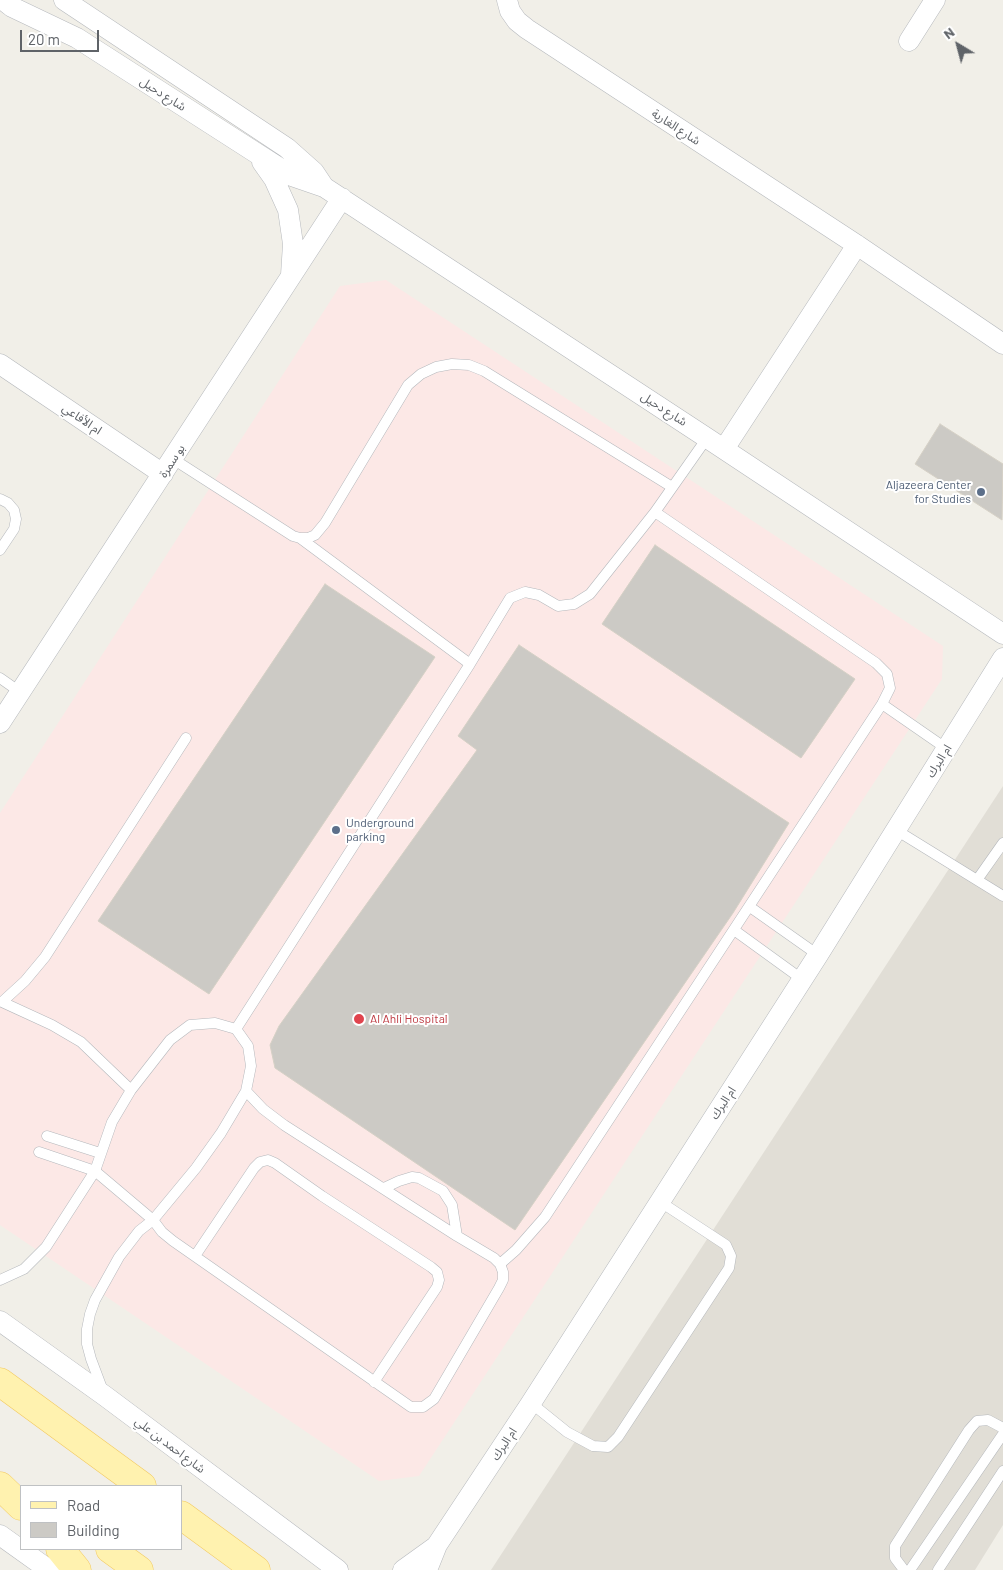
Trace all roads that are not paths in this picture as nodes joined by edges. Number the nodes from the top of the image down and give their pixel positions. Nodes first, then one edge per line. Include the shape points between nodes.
1 (3, 0) edge
2 (64, 0) edge
3 (507, 0) edge
4 (935, 0) edge
5 (908, 41) dead end
6 (256, 154) junction
7 (324, 187) junction
8 (342, 198) junction
9 (857, 245) junction
10 (290, 278) junction
11 (1003, 344) edge
12 (0, 364) edge
13 (707, 438) junction
14 (724, 449) junction
15 (168, 467) junction
16 (672, 487) junction
17 (0, 499) edge
18 (655, 512) junction
19 (300, 538) junction
20 (0, 550) edge
21 (1003, 634) edge
22 (1003, 658) edge
23 (470, 664) junction
24 (0, 678) edge
25 (20, 692) junction
26 (882, 704) junction
27 (0, 722) edge
28 (186, 738) dead end
29 (947, 749) junction
30 (896, 830) junction
31 (1003, 843) edge
32 (977, 880) junction
33 (1003, 896) edge
34 (750, 907) junction
35 (734, 930) junction
36 (818, 955) junction
37 (803, 980) junction
38 (1, 1002) edge
39 (236, 1029) junction
40 (131, 1090) junction
41 (246, 1091) junction
42 (47, 1136) dead end
43 (39, 1152) dead end
44 (100, 1153) junction
45 (95, 1171) junction
46 (384, 1188) junction
47 (659, 1201) junction
48 (153, 1220) junction
49 (456, 1236) junction
50 (195, 1256) junction
51 (500, 1264) junction
52 (0, 1280) edge
53 (0, 1321) edge
54 (0, 1382) edge
55 (374, 1382) junction
56 (105, 1396) junction
57 (531, 1403) junction
58 (1003, 1428) edge
59 (1003, 1434) edge
60 (1003, 1471) edge
61 (0, 1473) edge
62 (141, 1485) edge
63 (0, 1486) edge
64 (20, 1486) edge
65 (20, 1505) edge
66 (182, 1516) edge
67 (0, 1536) edge
68 (437, 1545) junction
69 (20, 1550) edge
70 (20, 1550) edge
71 (61, 1550) edge
72 (111, 1550) edge
73 (49, 1570) edge
74 (77, 1570) edge
75 (139, 1570) edge
76 (256, 1570) edge
77 (338, 1570) edge
78 (403, 1570) edge
79 (427, 1570) edge
80 (904, 1570) edge
81 (910, 1570) edge
82 (938, 1570) edge

1 - 6 street, شارع دحيل via 77,38
2 - 7 street, شارع دحيل via 287,148 314,172
3 - 9 street, شارع الغارية via 510,11 526,29
4 - 5 street
6 - 7 street, شارع دحيل via 292,176
6 - 10 street via 274,179 288,210 293,244
7 - 8 street, شارع دحيل
8 - 10 street, بو سمرة
8 - 13 street, شارع دحيل
9 - 11 street, شارع الغارية
9 - 14 street
10 - 15 street, بو سمرة
12 - 15 street, ام الأفاعي
13 - 14 street, شارع دحيل
13 - 16 lane
14 - 21 street, شارع دحيل
15 - 19 lane
15 - 25 street, بو سمرة
16 - 18 lane
16 - 19 lane via 484,371 452,364 421,374 408,385 325,523 314,535
17 - 20 lane via 14,510 16,519 14,529
18 - 23 lane via 590,594 574,604 558,606 539,595 525,592 510,598
18 - 26 lane via 876,663 886,674 890,688
19 - 23 lane
22 - 29 street, ام البرك
23 - 39 lane
24 - 25 lane
25 - 27 street, بو سمرة
26 - 29 lane
26 - 34 lane
28 - 38 lane via 45,957
29 - 30 street, ام البرك
30 - 32 lane
30 - 36 street, ام البرك
31 - 32 lane
32 - 33 lane
34 - 35 lane
34 - 36 lane
35 - 37 lane
35 - 51 lane via 545,1217
36 - 37 street, ام البرك
37 - 47 street, ام البرك
38 - 40 lane via 81,1042
39 - 40 lane via 215,1023 190,1025 170,1040
39 - 41 lane via 248,1046 252,1066
40 - 44 lane via 112,1122
41 - 46 lane via 284,1125
41 - 48 lane via 196,1168
42 - 44 lane
43 - 45 lane
44 - 45 lane
45 - 48 lane
45 - 52 lane via 46,1248 24,1269
46 - 49 lane
46 - 49 lane via 412,1177 443,1191 452,1205
47 - 57 street, ام البرك
47 - 57 lane via 726,1245 730,1256 729,1268 618,1437 608,1447 593,1446 567,1432
48 - 50 lane via 162,1232
48 - 56 lane via 139,1231 119,1256 90,1314 87,1344
49 - 51 lane
50 - 55 lane
50 - 55 lane via 254,1168 268,1160 431,1267 437,1272 437,1287
51 - 55 lane via 503,1280 500,1288 434,1399 424,1406 411,1407
53 - 56 street, شارع احمد بن علي
54 - 62 main road
56 - 77 street, شارع احمد بن علي
57 - 68 street, ام البرك
58 - 80 lane via 988,1420 977,1421 968,1430 895,1546 895,1558
59 - 81 lane
60 - 82 lane
61 - 64 main road
63 - 65 main road
66 - 76 main road
67 - 69 street
68 - 78 street, ام البرك
68 - 79 street, ام البرك
70 - 73 street
71 - 74 main road
72 - 75 main road

